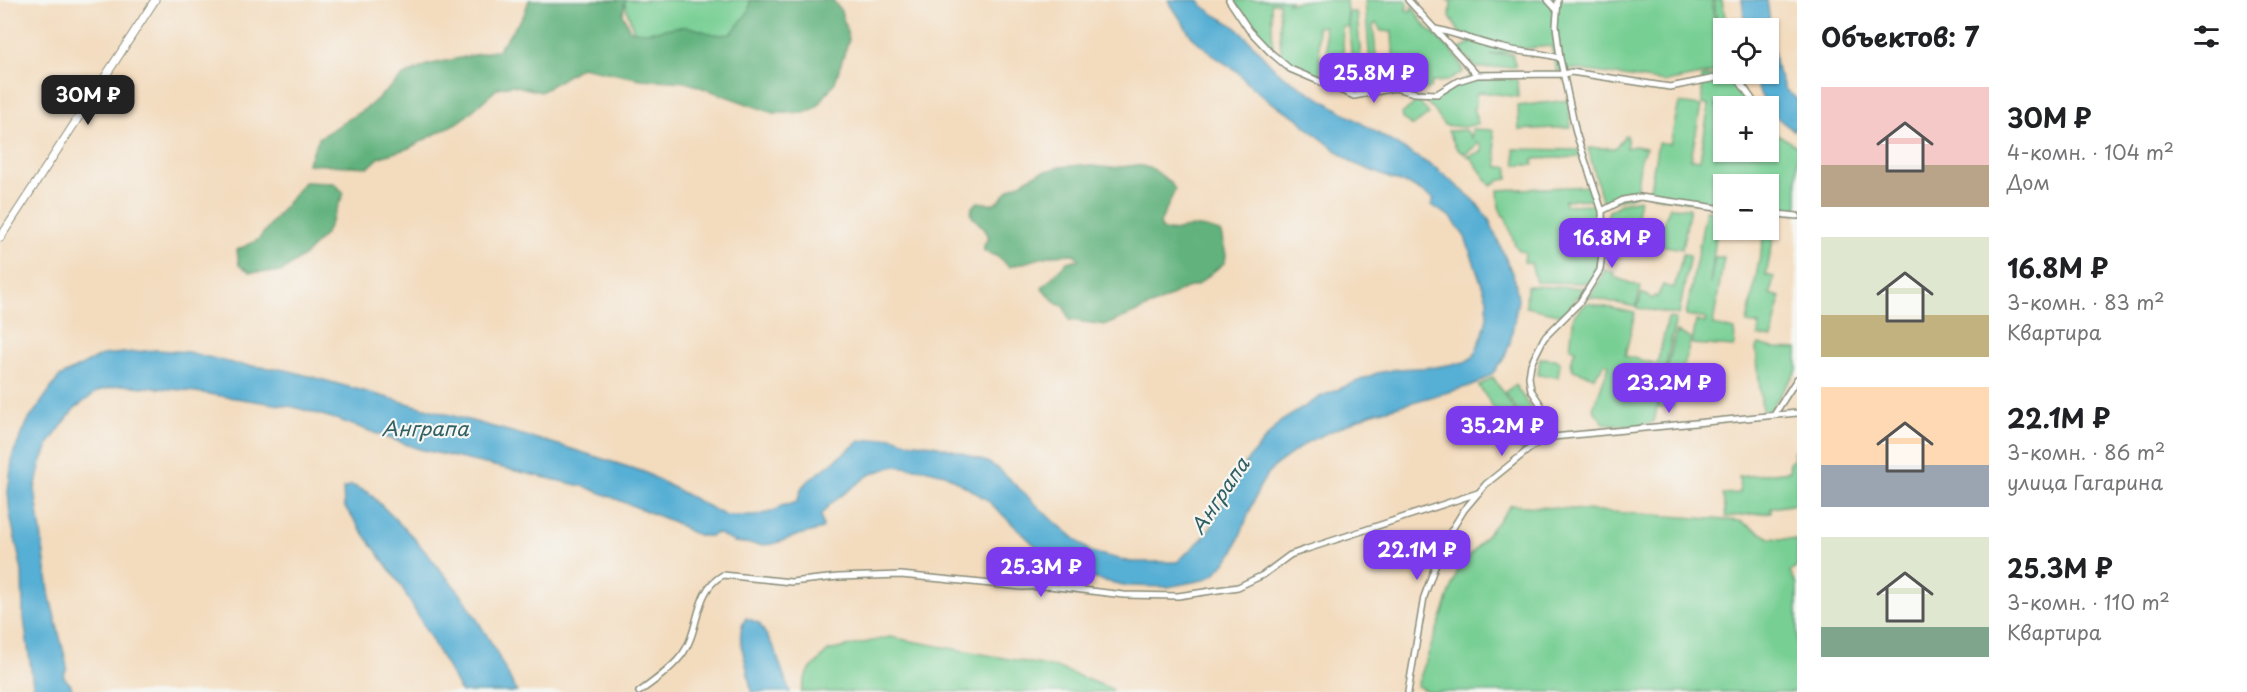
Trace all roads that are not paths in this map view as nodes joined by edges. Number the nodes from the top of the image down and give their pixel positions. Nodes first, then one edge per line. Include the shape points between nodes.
1 (155, 0) edge
2 (1229, 0) edge
3 (1409, 0) edge
4 (1548, 0) edge
5 (1558, 0) edge
6 (1557, 10) junction
7 (1435, 29) junction
8 (1560, 58) junction
9 (1564, 74) junction
10 (1477, 75) junction
11 (1750, 96) edge
12 (1713, 207) edge
13 (1602, 211) junction
14 (1779, 214) edge
15 (1797, 216) edge
16 (0, 238) edge
17 (1797, 379) edge
18 (1797, 413) edge
19 (1774, 415) junction
20 (1543, 438) junction
21 (1478, 493) junction
22 (639, 692) edge
23 (1408, 692) edge

1 - 16 street
2 - 10 street via 1249,30 1290,69 1354,96 1395,88 1437,94
3 - 7 street
4 - 6 street
5 - 6 street
6 - 8 street
7 - 8 street via 1506,49
7 - 10 street
8 - 9 street
9 - 10 street
9 - 11 street via 1670,87 1721,76 1737,78
9 - 13 street via 1576,133
12 - 13 street via 1640,197 1623,200
13 - 20 street via 1600,270 1580,302 1552,327 1531,364 1531,390 1547,414
14 - 15 street
17 - 19 street
18 - 19 street
19 - 20 street
20 - 21 street
21 - 22 street via 1290,555 1238,587 1178,596 901,576 791,582 723,575 708,586 681,656
21 - 23 street via 1453,527 1434,568 1424,597

